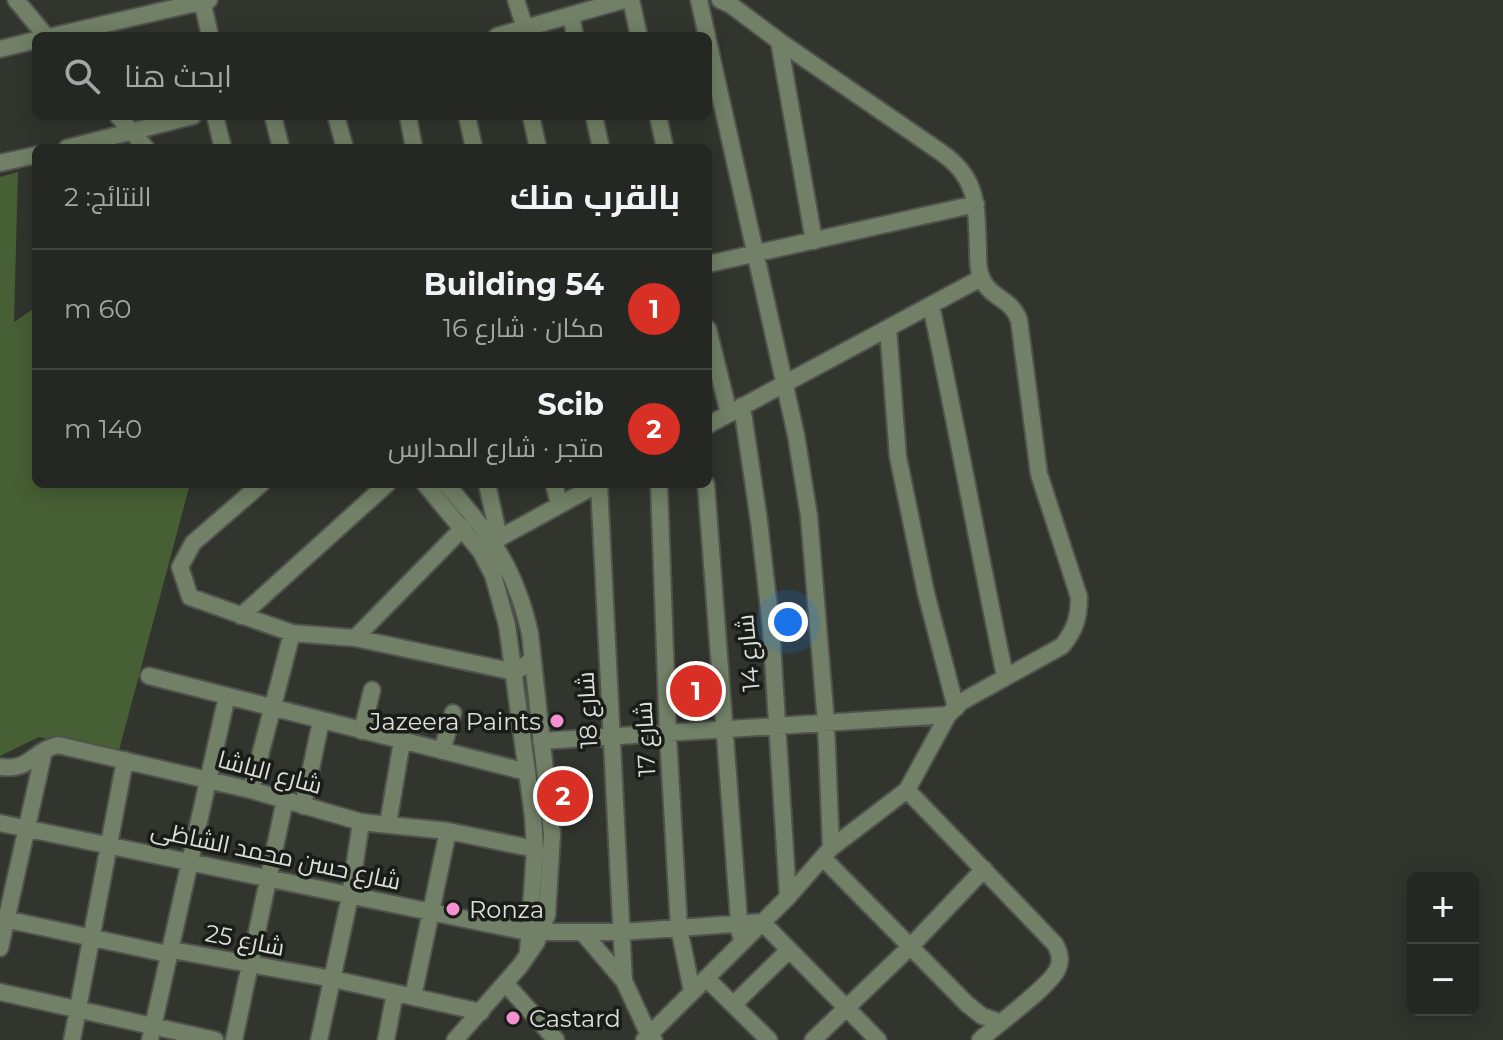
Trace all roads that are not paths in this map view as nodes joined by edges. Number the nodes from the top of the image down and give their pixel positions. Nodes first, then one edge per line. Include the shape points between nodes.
1 (16, 0) edge
2 (516, 0) edge
3 (624, 0) edge
4 (631, 0) edge
5 (699, 0) edge
6 (720, 0) edge
7 (205, 1) edge
8 (571, 15) junction
9 (43, 32) edge
10 (70, 32) edge
11 (209, 32) edge
12 (513, 32) edge
13 (516, 32) edge
14 (574, 32) edge
15 (638, 32) edge
16 (706, 32) edge
17 (32, 41) edge
18 (779, 41) junction
19 (0, 49) edge
20 (712, 60) edge
21 (121, 120) edge
22 (175, 120) edge
23 (216, 120) edge
24 (274, 120) edge
25 (337, 120) edge
26 (409, 120) edge
27 (468, 120) edge
28 (532, 120) edge
29 (595, 120) edge
30 (659, 120) edge
31 (130, 130) junction
32 (81, 144) edge
33 (142, 144) edge
34 (222, 144) edge
35 (280, 144) edge
36 (344, 144) edge
37 (413, 144) edge
38 (473, 144) edge
39 (537, 144) edge
40 (600, 144) edge
41 (664, 144) edge
42 (32, 156) edge
43 (0, 163) edge
44 (976, 204) junction
45 (814, 241) junction
46 (757, 254) junction
47 (712, 263) edge
48 (981, 278) junction
49 (931, 305) junction
50 (888, 328) junction
51 (712, 341) edge
52 (784, 384) junction
53 (736, 410) junction
54 (712, 423) edge
55 (256, 488) edge
56 (383, 488) edge
57 (428, 488) edge
58 (450, 488) edge
59 (488, 488) edge
60 (555, 488) edge
61 (591, 488) edge
62 (599, 488) edge
63 (659, 488) edge
64 (706, 488) edge
65 (559, 504) junction
66 (463, 528) junction
67 (496, 539) junction
68 (241, 616) junction
69 (292, 633) junction
70 (355, 638) junction
71 (532, 660) junction
72 (515, 672) junction
73 (149, 676) dead end
74 (1005, 676) junction
75 (372, 690) dead end
76 (227, 696) junction
77 (273, 708) junction
78 (952, 712) junction
79 (453, 713) dead end
80 (321, 721) junction
81 (826, 723) junction
82 (776, 726) junction
83 (724, 729) junction
84 (362, 731) junction
85 (612, 735) junction
86 (668, 735) junction
87 (402, 741) junction
88 (541, 741) junction
89 (44, 750) junction
90 (442, 751) junction
91 (125, 760) junction
92 (0, 767) edge
93 (527, 772) junction
94 (206, 780) junction
95 (251, 790) junction
96 (907, 790) junction
97 (285, 800) junction
98 (303, 806) junction
99 (361, 822) junction
100 (0, 823) edge
101 (388, 824) junction
102 (28, 828) junction
103 (448, 831) junction
104 (108, 844) junction
105 (535, 849) junction
106 (828, 853) junction
107 (189, 861) junction
108 (984, 869) junction
109 (269, 880) junction
110 (350, 896) junction
111 (788, 897) junction
112 (431, 912) junction
113 (3, 919) edge
114 (762, 922) junction
115 (740, 924) junction
116 (679, 928) junction
117 (535, 932) junction
118 (622, 932) junction
119 (583, 933) junction
120 (93, 938) junction
121 (741, 943) junction
122 (911, 946) junction
123 (0, 948) edge
124 (172, 950) junction
125 (788, 951) junction
126 (251, 967) junction
127 (706, 978) junction
128 (333, 979) junction
129 (624, 981) junction
130 (506, 984) junction
131 (692, 991) junction
132 (0, 992) edge
133 (395, 993) junction
134 (413, 997) junction
135 (733, 1005) junction
136 (846, 1009) junction
137 (79, 1010) junction
138 (481, 1012) junction
139 (1000, 1022) junction
140 (152, 1033) edge
141 (649, 1038) edge
142 (982, 1039) edge
143 (72, 1040) edge
144 (215, 1040) edge
145 (234, 1040) edge
146 (319, 1040) edge
147 (386, 1040) edge
148 (455, 1040) edge
149 (556, 1040) edge
150 (769, 1040) edge
151 (813, 1040) edge
152 (878, 1040) edge

1 - 9 street
2 - 12 street
3 - 8 street
4 - 15 street
5 - 16 street
6 - 18 street
7 - 10 street
7 - 11 street
8 - 13 street
8 - 14 street
17 - 19 street
18 - 44 street via 958,164
18 - 45 street
20 - 46 street
21 - 31 street
22 - 31 street
23 - 34 street
24 - 35 street
25 - 36 street
26 - 37 street
27 - 38 street
28 - 39 street
29 - 40 street
30 - 41 street
31 - 32 street
31 - 33 street
42 - 43 street
44 - 45 street
44 - 48 street
45 - 46 street
46 - 47 street
46 - 52 street
48 - 49 street
48 - 74 street via 992,294 1010,303 1019,320 1039,474 1079,597 1079,615 1062,646
49 - 50 street
49 - 74 street
50 - 52 street
50 - 78 street via 898,457
51 - 53 street, شارع 14
52 - 53 street
52 - 81 street via 809,516
53 - 54 street
53 - 82 street, شارع 14 via 769,612
55 - 68 street via 193,543 180,567 190,597
56 - 68 street
57 - 66 street
58 - 67 street
59 - 67 street
60 - 65 street
61 - 65 street
62 - 85 street, شارع 18
63 - 86 street, شارع 17
64 - 83 street
65 - 67 street
66 - 70 street
66 - 72 street via 493,575
67 - 71 street via 524,605
68 - 69 street
69 - 70 street
69 - 77 street
70 - 72 street
71 - 72 street
71 - 88 street
72 - 93 street
73 - 76 street
74 - 78 street
75 - 84 street
76 - 77 street
76 - 94 street
77 - 80 street
77 - 95 street
78 - 81 street
78 - 96 street
79 - 90 street
80 - 84 street
80 - 98 street
81 - 82 street
81 - 106 street
82 - 83 street
82 - 111 street, شارع 14
83 - 86 street
83 - 115 street
84 - 87 street
85 - 86 street
85 - 88 street
85 - 118 street, شارع 18
86 - 116 street, شارع 17
87 - 90 street
87 - 101 street
88 - 117 street via 552,834 549,902
89 - 91 street, شارع الباشا via 58,745
89 - 92 street, شارع الباشا via 25,766
89 - 102 street
90 - 93 street
91 - 94 street, شارع الباشا
91 - 104 street
93 - 105 street
94 - 95 street, شارع الباشا
94 - 107 street
95 - 97 street, شارع الباشا
96 - 106 street
96 - 108 street
97 - 98 street, شارع الباشا
97 - 109 street
98 - 99 street, شارع الباشا
99 - 101 street, شارع الباشا
99 - 110 street
100 - 102 street, شارع حسن محمد الشاظى
101 - 103 street, شارع الباشا
102 - 104 street, شارع حسن محمد الشاظى
102 - 113 street
103 - 105 street, شارع الباشا
103 - 112 street
104 - 107 street, شارع حسن محمد الشاظى
104 - 120 street
105 - 117 street
106 - 111 street
106 - 122 street
107 - 109 street, شارع حسن محمد الشاظى
107 - 124 street
108 - 122 street
108 - 139 street via 1055,944 1060,960 1054,976
109 - 110 street, شارع حسن محمد الشاظى
109 - 126 street
110 - 112 street, شارع حسن محمد الشاظى
110 - 128 street
111 - 114 street
112 - 117 street, شارع حسن محمد الشاظى
112 - 134 street
113 - 120 street, شارع 25
113 - 123 street
114 - 115 street, شارع حسن محمد الشاظى
114 - 121 street
114 - 125 street
115 - 116 street, شارع حسن محمد الشاظى
115 - 121 street
116 - 118 street, شارع حسن محمد الشاظى
116 - 131 street, شارع 17
117 - 119 street, شارع حسن محمد الشاظى
117 - 130 street
118 - 119 street, شارع حسن محمد الشاظى
118 - 129 street, شارع 18
119 - 129 street
120 - 124 street, شارع 25 via 163,953
120 - 137 street
121 - 127 street
122 - 136 street
122 - 139 street via 967,1004
124 - 126 street, شارع 25
124 - 140 street
125 - 135 street
125 - 136 street
126 - 128 street, شارع 25
126 - 145 street
127 - 131 street
127 - 135 street
128 - 133 street, شارع 25
128 - 146 street
129 - 141 street
130 - 138 street
130 - 149 street
131 - 141 street
132 - 137 street
133 - 134 street, شارع 25
133 - 147 street
134 - 138 street, شارع 25
135 - 150 street
136 - 151 street
136 - 152 street
137 - 140 street
137 - 143 street
138 - 148 street
139 - 142 street
140 - 144 street

